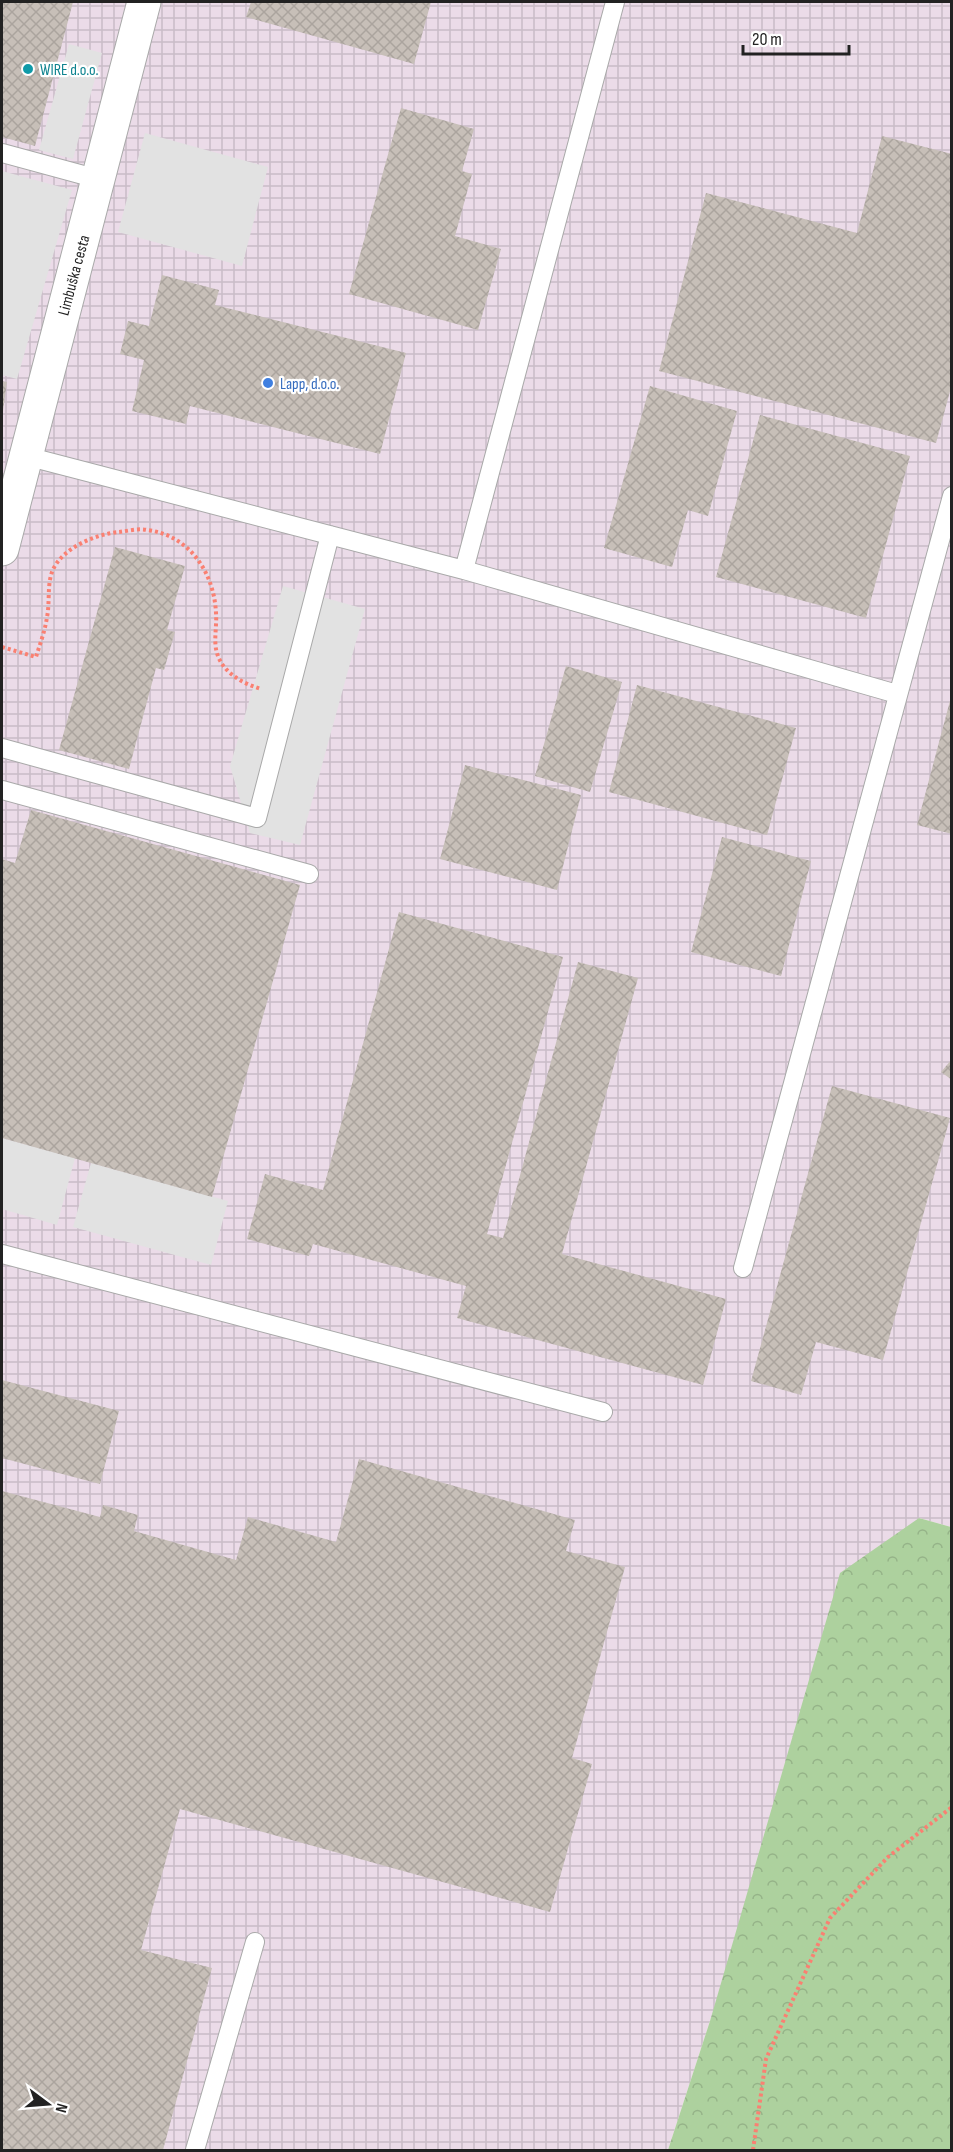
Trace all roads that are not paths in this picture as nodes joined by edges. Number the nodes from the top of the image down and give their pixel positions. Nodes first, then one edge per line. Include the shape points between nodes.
1 (144, 2) edge
2 (615, 2) edge
3 (2, 153) edge
4 (98, 178) junction
5 (26, 456) junction
6 (951, 496) edge
7 (330, 535) junction
8 (2, 549) edge
9 (464, 570) junction
10 (897, 694) junction
11 (2, 748) edge
12 (2, 790) edge
13 (309, 874) dead end
14 (2, 1254) edge
15 (743, 1268) dead end
16 (603, 1412) dead end
17 (255, 1942) dead end
18 (195, 2151) edge

1 - 4 street, Limbuška cesta
2 - 9 lane
3 - 4 lane
4 - 5 street, Limbuška cesta
5 - 7 lane
5 - 8 street, Limbuška cesta
6 - 10 lane
7 - 9 lane
7 - 11 lane via 257,818
9 - 10 lane
10 - 15 lane
12 - 13 lane
14 - 16 lane
17 - 18 lane

